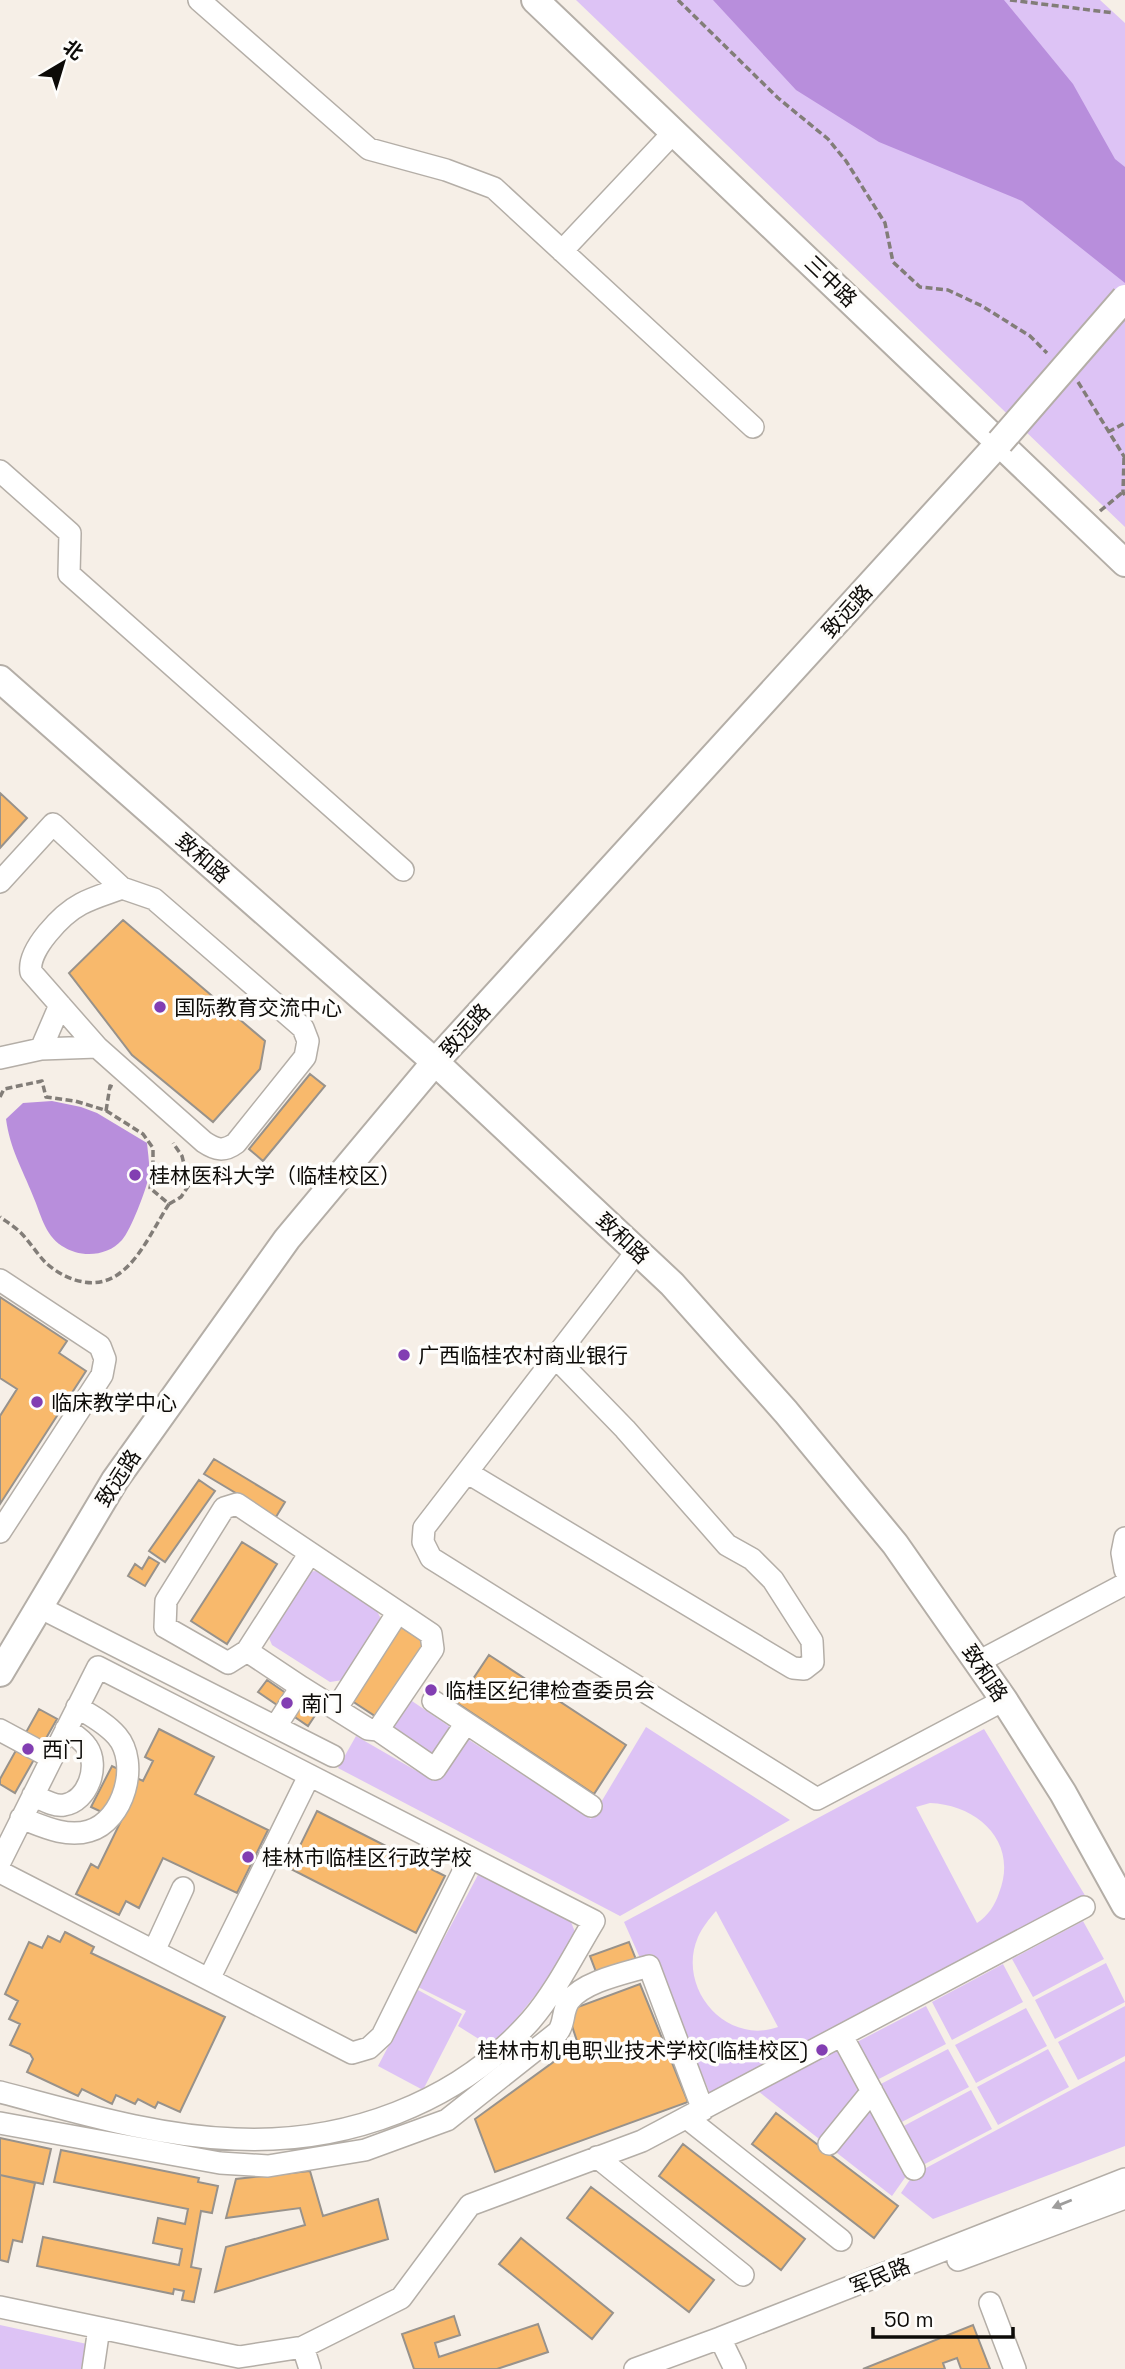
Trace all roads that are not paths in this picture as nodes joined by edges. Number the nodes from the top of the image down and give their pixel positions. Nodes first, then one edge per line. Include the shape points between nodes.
1 (199, 0) edge
2 (535, 0) edge
3 (674, 132) junction
4 (562, 251) junction
5 (1125, 298) edge
6 (753, 427) dead end
7 (1000, 442) junction
8 (0, 471) edge
9 (1125, 563) edge
10 (0, 679) edge
11 (403, 870) dead end
12 (0, 882) edge
13 (122, 888) junction
14 (60, 1005) junction
15 (97, 1047) junction
16 (41, 1049) junction
17 (0, 1058) edge
18 (435, 1062) junction
19 (637, 1251) junction
20 (0, 1280) edge
21 (555, 1358) junction
22 (468, 1473) junction
23 (0, 1532) edge
24 (1125, 1538) edge
25 (310, 1553) junction
26 (1125, 1570) edge
27 (1125, 1584) edge
28 (39, 1607) junction
29 (398, 1612) junction
30 (247, 1651) junction
31 (978, 1662) junction
32 (0, 1673) edge
33 (301, 1687) junction
34 (1004, 1700) junction
35 (433, 1701) dead end
36 (77, 1707) junction
37 (336, 1709) junction
38 (466, 1723) junction
39 (276, 1726) junction
40 (66, 1729) junction
41 (0, 1730) edge
42 (379, 1730) junction
43 (333, 1756) dead end
44 (52, 1758) junction
45 (309, 1776) junction
46 (88, 1784) junction
47 (33, 1795) junction
48 (120, 1801) junction
49 (591, 1806) dead end
50 (21, 1818) junction
51 (470, 1858) junction
52 (0, 1862) edge
53 (0, 1872) edge
54 (183, 1888) dead end
55 (1125, 1905) edge
56 (1084, 1908) dead end
57 (154, 1951) junction
58 (209, 1979) junction
59 (842, 2036) junction
60 (872, 2091) junction
61 (0, 2092) edge
62 (695, 2114) junction
63 (0, 2123) edge
64 (829, 2144) dead end
65 (597, 2158) junction
66 (914, 2169) dead end
67 (1125, 2179) edge
68 (1125, 2198) edge
69 (841, 2240) dead end
70 (743, 2275) dead end
71 (990, 2303) dead end
72 (0, 2307) edge
73 (99, 2328) junction
74 (722, 2343) junction
75 (303, 2347) junction
76 (93, 2369) edge
77 (310, 2369) edge
78 (635, 2369) edge
79 (667, 2369) edge
80 (735, 2369) edge
81 (1015, 2369) edge

1 - 4 street via 369,149 494,188
2 - 3 main road, 三中路
3 - 4 street
3 - 7 main road, 三中路
4 - 6 street
5 - 7 main road, 致远路, bridge
7 - 9 main road, 三中路
7 - 18 main road, 致远路
8 - 11 street via 70,533 69,575
10 - 18 main road, 致和路
12 - 13 street via 53,824
13 - 14 street via 75,908 33,954 31,972
13 - 15 street via 154,899 303,1028 309,1047 236,1143 223,1150 204,1142
14 - 15 street
14 - 16 street
15 - 16 street
16 - 17 street
18 - 19 main road, 致和路
18 - 28 main road, 致远路 via 287,1239 115,1480
19 - 21 street
19 - 31 main road, 致和路 via 786,1412 895,1544
20 - 23 street via 100,1346 105,1359 102,1375
21 - 22 street
21 - 22 street via 727,1545 752,1559 773,1580 812,1642 813,1662 804,1669 793,1668
22 - 34 street via 424,1528 422,1542 431,1558 817,1799
24 - 26 street
25 - 29 street
25 - 30 street
25 - 30 street via 237,1504 224,1508 166,1601 165,1627 228,1663
27 - 31 street
28 - 32 main road, 致远路
28 - 39 street
29 - 37 street
29 - 42 street via 431,1634 433,1649
30 - 33 street
31 - 34 main road, 致和路
33 - 37 street
33 - 39 street
34 - 55 main road, 致和路 via 1063,1793
35 - 38 street
36 - 40 street
36 - 45 street via 98,1667
36 - 48 street via 104,1724 124,1749 126,1783
37 - 42 street via 368,1729
38 - 42 street via 435,1769
38 - 49 street
39 - 43 street
40 - 44 street
40 - 46 street via 89,1749 93,1765
41 - 44 street
44 - 47 street
45 - 51 street
45 - 58 street
46 - 47 street via 77,1799 63,1805
46 - 48 street
47 - 50 street
48 - 50 street via 105,1821 86,1832 60,1832
50 - 52 street
51 - 58 street via 382,2036 369,2049 352,2053
51 - 61 street via 594,1922 550,1995 512,2040 471,2075 421,2103 346,2129 233,2139 115,2121
53 - 57 street
54 - 57 street
56 - 59 street
57 - 58 street
59 - 60 street
59 - 62 street
60 - 64 street
60 - 66 street
62 - 63 street via 649,1965 579,1990 566,2006 559,2031 447,2120 365,2150 256,2166
62 - 65 street
62 - 69 street
65 - 70 street
65 - 75 street via 470,2205 401,2298
67 -> 74 street, 军民路
68 - 74 street, 军民路
71 - 81 street
72 - 73 street
73 - 75 street via 239,2357
73 - 76 street
74 - 78 street, 军民路
74 - 79 street, 军民路
74 - 80 street
75 - 77 street

